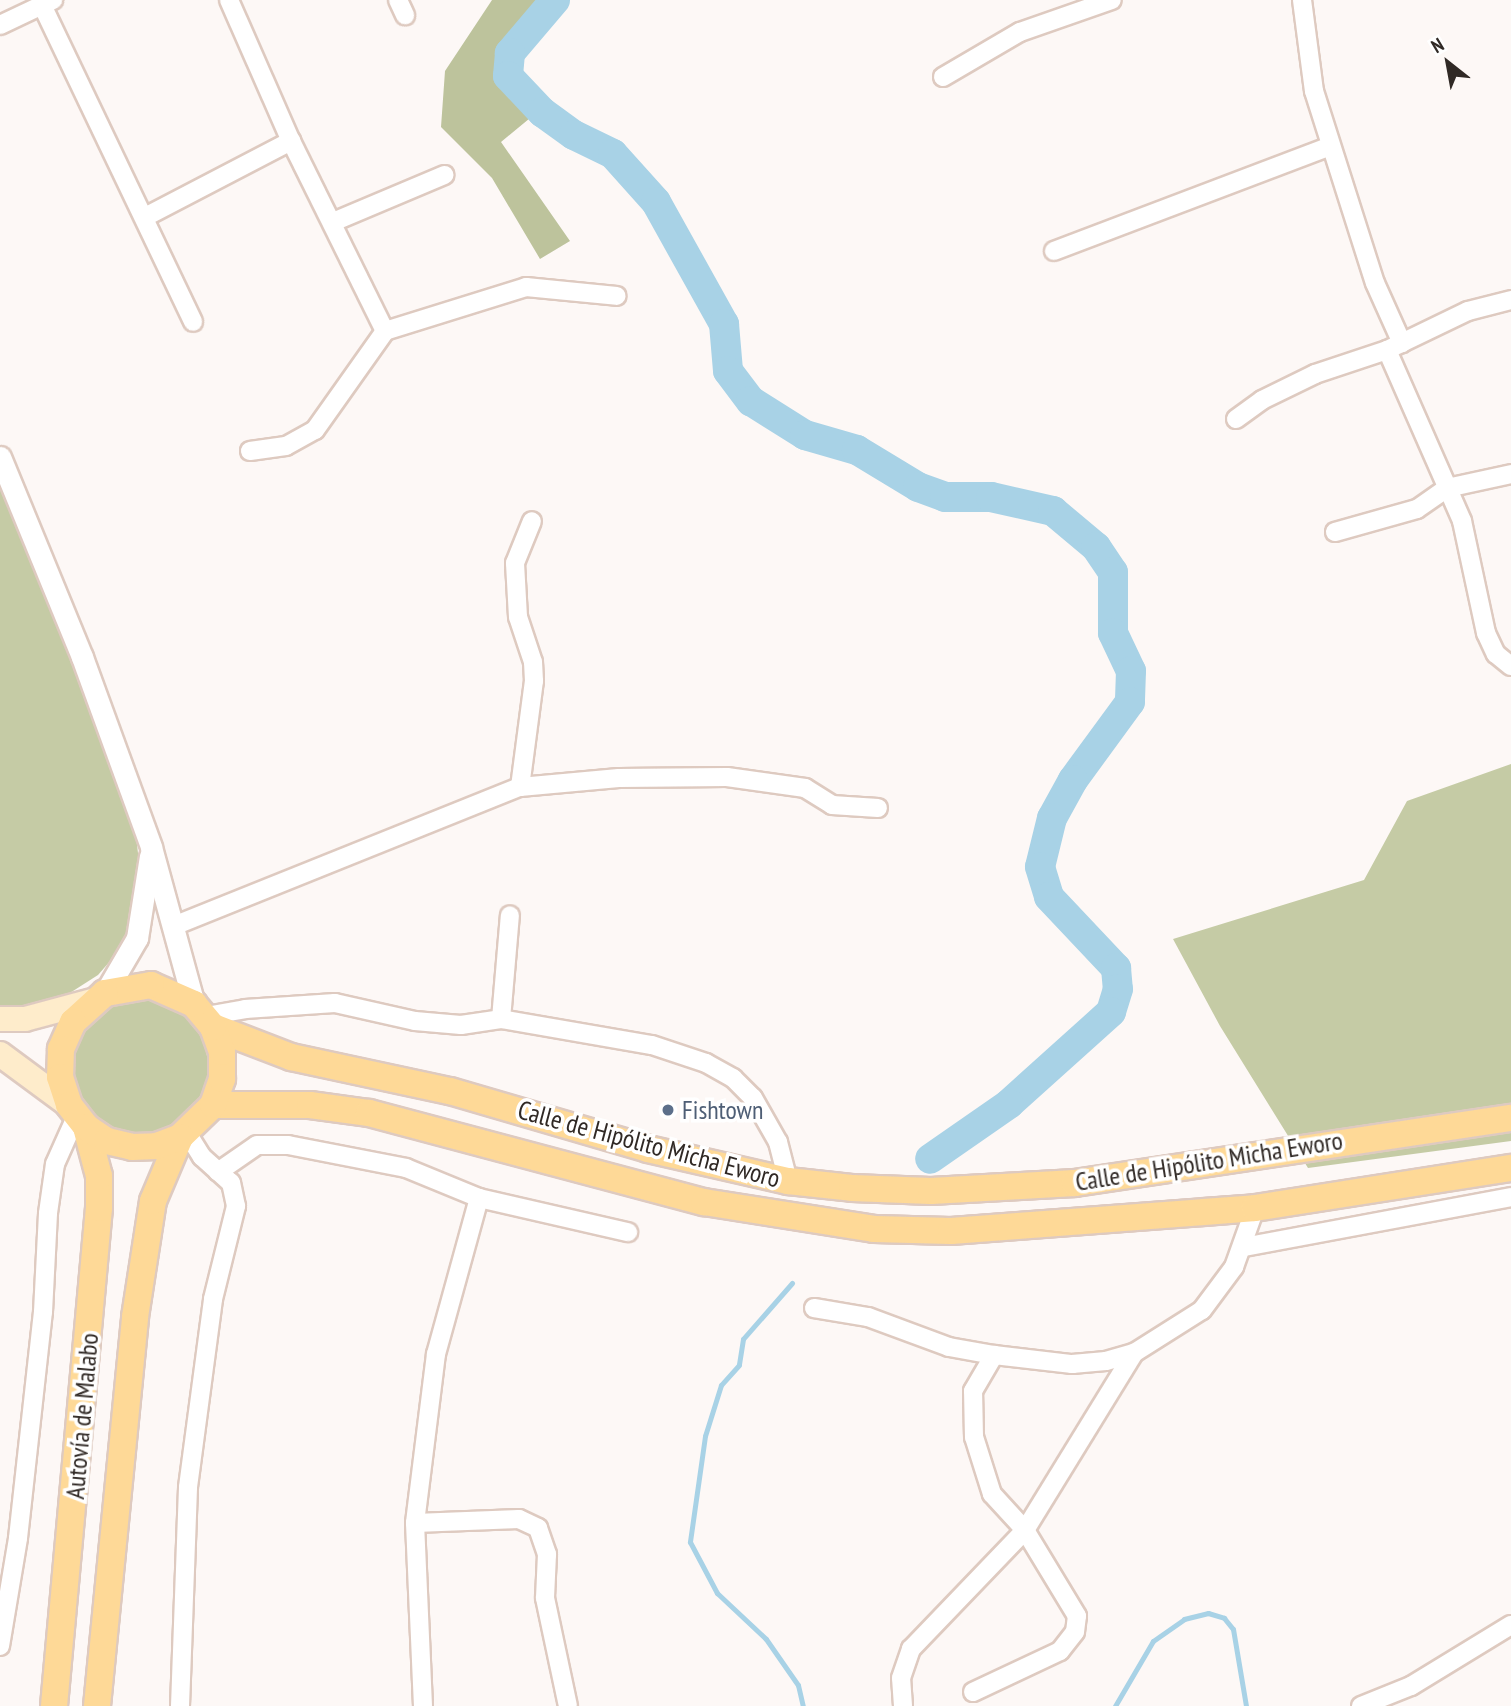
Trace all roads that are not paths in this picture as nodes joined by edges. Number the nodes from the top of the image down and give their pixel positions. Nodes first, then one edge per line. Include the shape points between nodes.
1 (229, 0) edge
2 (1112, 0) edge
3 (1302, 0) edge
4 (48, 3) edge
5 (0, 25) edge
6 (943, 77) dead end
7 (291, 141) junction
8 (1330, 146) junction
9 (444, 175) dead end
10 (145, 217) junction
11 (333, 222) junction
12 (1054, 251) dead end
13 (617, 296) dead end
14 (1511, 300) edge
15 (193, 322) dead end
16 (385, 331) junction
17 (1394, 346) junction
18 (1236, 419) dead end
19 (250, 452) dead end
20 (0, 457) edge
21 (1511, 474) edge
22 (1447, 488) junction
23 (532, 521) dead end
24 (1335, 532) dead end
25 (1511, 666) edge
26 (520, 787) junction
27 (878, 808) dead end
28 (152, 847) junction
29 (510, 915) dead end
30 (176, 925) junction
31 (99, 997) junction
32 (205, 1016) junction
33 (0, 1019) edge
34 (501, 1019) junction
35 (0, 1054) edge
36 (213, 1105) junction
37 (77, 1116) junction
38 (1511, 1118) edge
39 (184, 1135) junction
40 (1511, 1168) edge
41 (218, 1172) junction
42 (788, 1181) junction
43 (1511, 1197) edge
44 (479, 1198) junction
45 (1255, 1208) junction
46 (628, 1232) dead end
47 (1244, 1247) junction
48 (814, 1308) dead end
49 (1134, 1353) junction
50 (994, 1355) junction
51 (415, 1523) junction
52 (1025, 1530) junction
53 (9, 1539) edge
54 (1511, 1625) edge
55 (0, 1646) edge
56 (973, 1692) dead end
57 (54, 1706) edge
58 (97, 1706) edge
59 (180, 1706) edge
60 (423, 1706) edge
61 (568, 1706) edge
62 (903, 1706) edge
63 (1361, 1706) edge

1 - 7 street
2 - 6 street via 1020,33
3 - 8 street via 1307,60
4 - 5 street
4 - 10 street
7 - 10 street
7 - 11 street
8 - 12 street
8 - 17 street
9 - 11 street
10 - 15 street
11 - 16 street
13 - 16 street via 526,287
14 - 17 street via 1468,312
16 - 19 street via 315,430 286,446
17 - 18 street via 1315,374 1262,400
17 - 22 street
20 - 28 street via 82,657
21 - 22 street
22 - 24 street via 1417,509
22 - 25 street via 1462,521 1486,633 1496,654
23 - 26 street via 515,563 518,617 533,662 534,681
26 - 27 street via 619,778 727,777 805,788 832,805
26 - 30 street
28 - 30 street
28 - 31 street via 137,938
29 - 34 street
30 - 32 street
31 - 32 main road via 151,985 174,991
31 - 33 main road via 25,1019
31 - 37 main road via 73,1022 61,1049 60,1077
32 - 34 street via 335,1003 415,1021 461,1025
32 - 36 main road via 222,1052 222,1079
32 - 42 main road, Calle de Hipólito Micha Eworo via 290,1057 450,1091 648,1149
34 - 42 street via 607,1034 706,1063 733,1078 753,1097 778,1142
35 - 37 main road
36 - 39 main road
36 - 45 main road, Calle de Hipólito Micha Eworo via 310,1105 369,1113 704,1202 874,1229 951,1231
37 - 39 main road via 107,1141 132,1147 157,1146
37 - 53 street via 55,1164 43,1312
37 - 57 main road, Autovía de Malabo via 99,1176 99,1208
38 - 42 main road, Calle de Hipólito Micha Eworo via 1076,1183 931,1191
39 - 41 street
39 - 58 main road, Autovía de Malabo via 153,1201 144,1249
40 - 45 main road, Calle de Hipólito Micha Eworo
41 - 44 street via 257,1144 288,1145 407,1168
41 - 59 street via 236,1193 236,1206 213,1299 188,1487
43 - 47 street
44 - 46 street
44 - 51 street via 436,1354
45 - 47 street
47 - 49 street via 1202,1310
48 - 50 street via 868,1317 949,1347
49 - 50 street via 1072,1364
49 - 52 street
50 - 52 street via 973,1391 974,1437 992,1494
51 - 60 street
51 - 61 street via 519,1520 538,1528 547,1554 545,1598
52 - 56 street via 1077,1616 1075,1632 1060,1651
52 - 62 street via 911,1649 901,1678
53 - 55 street
54 - 63 street via 1411,1686

